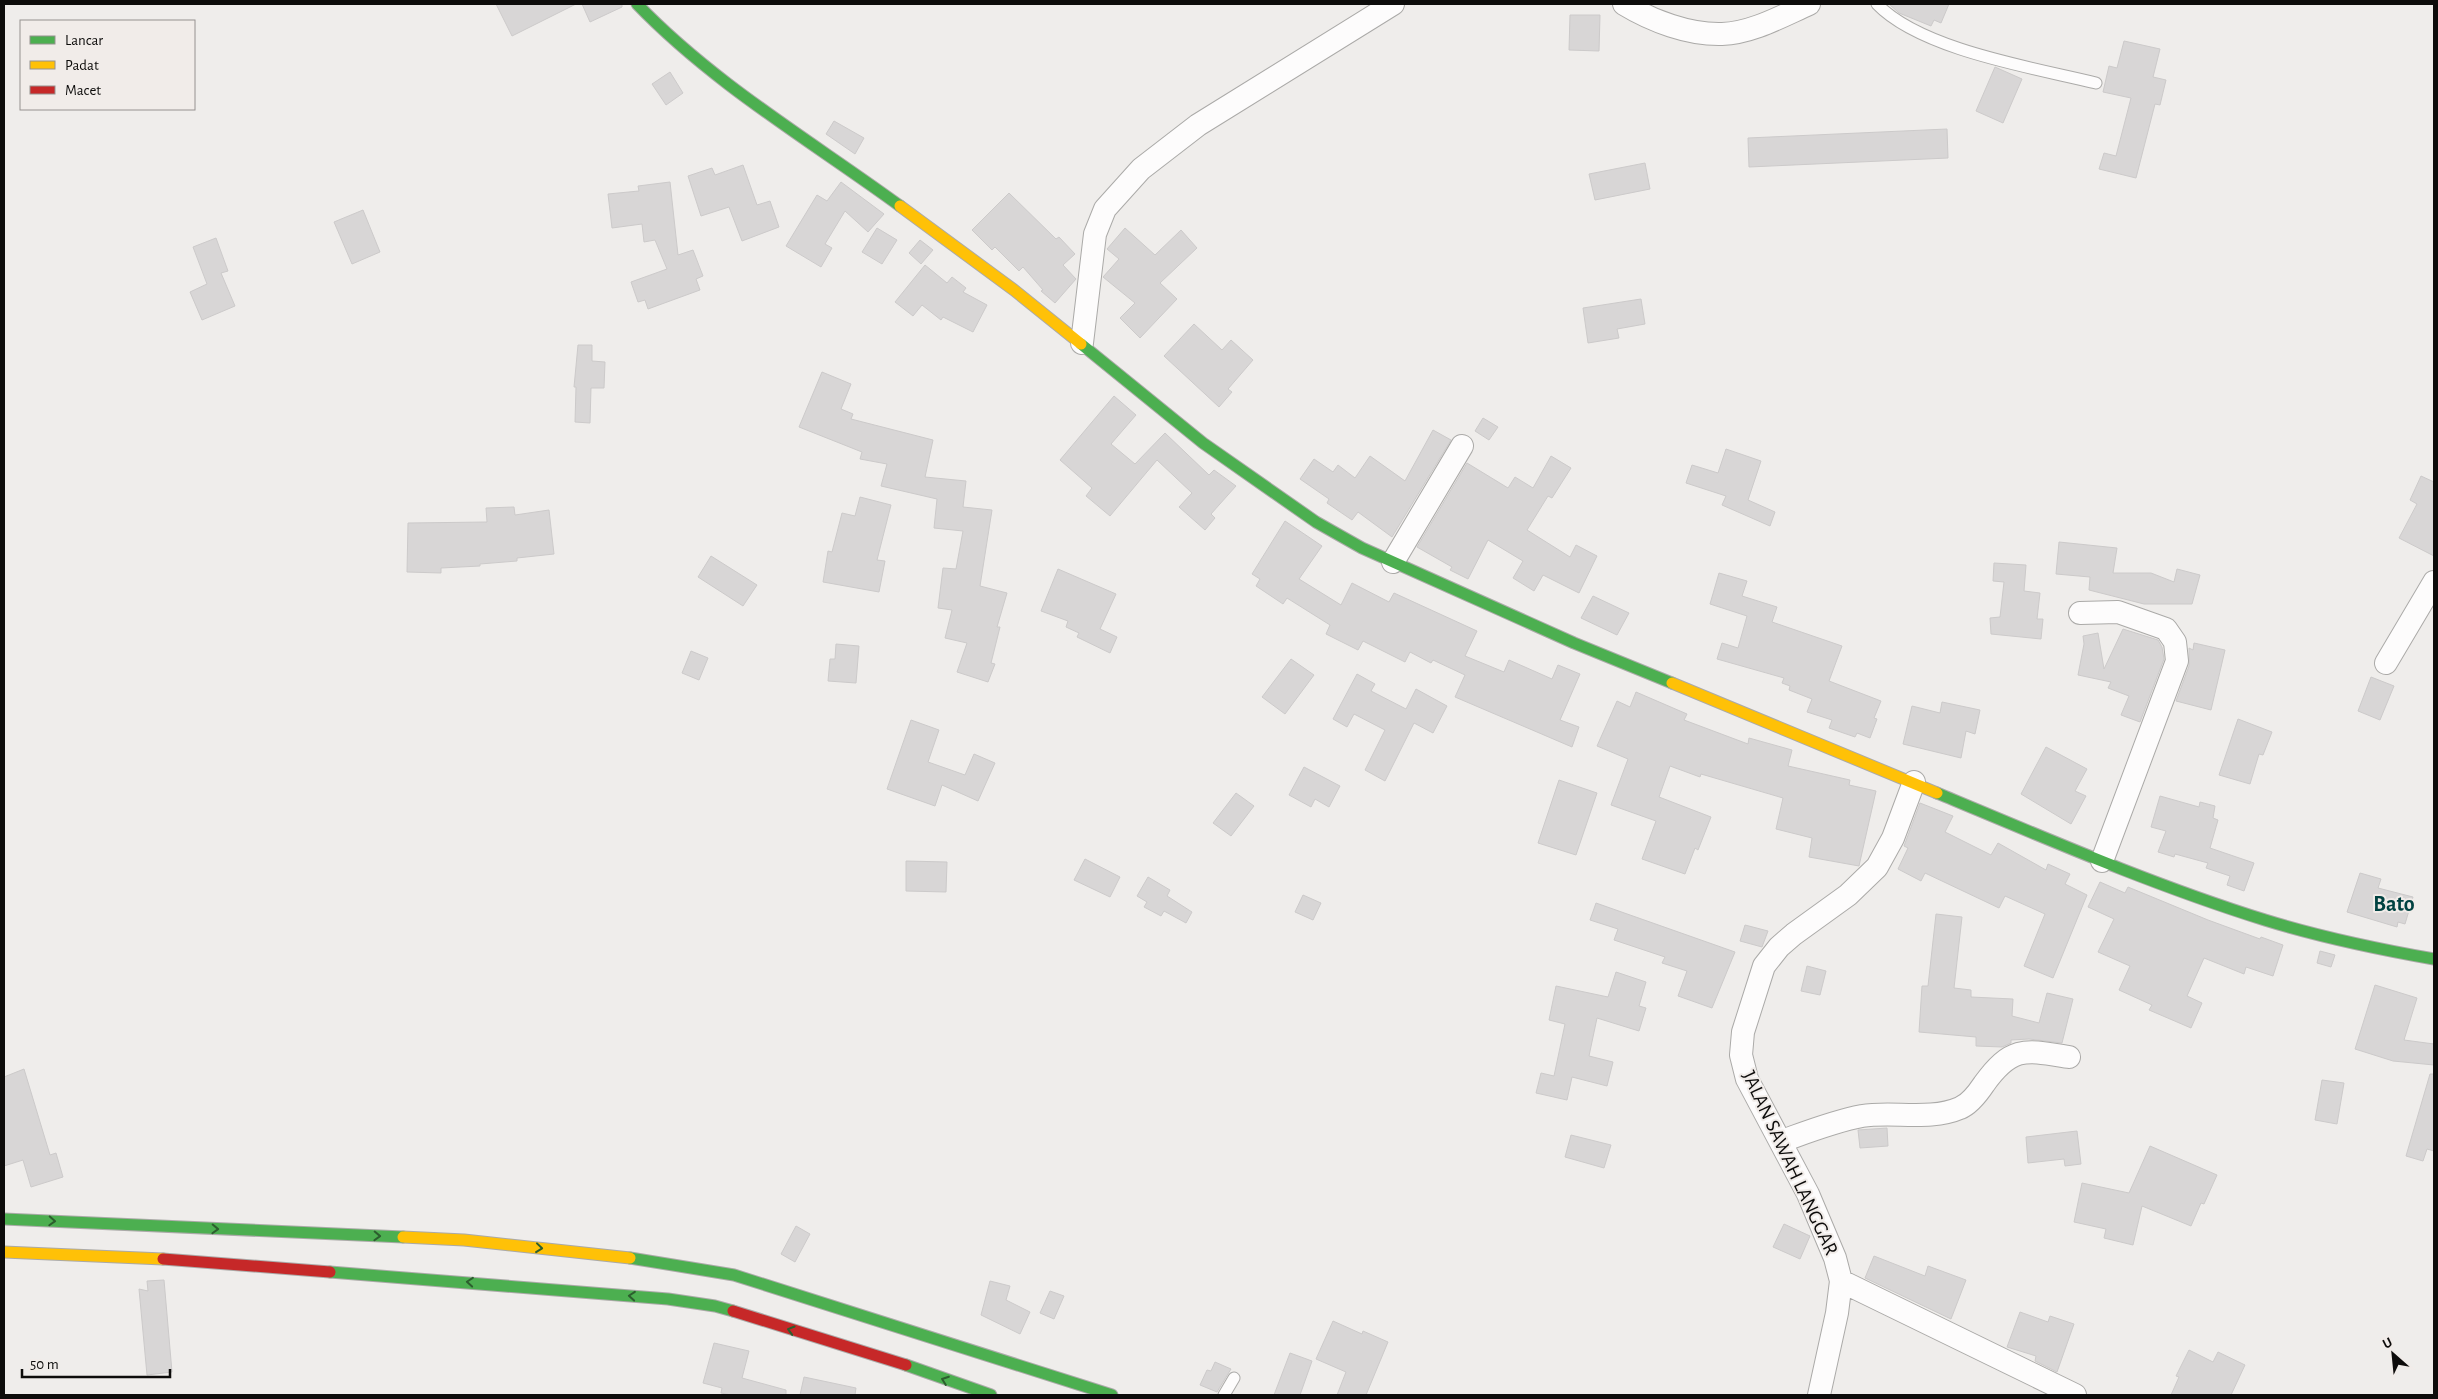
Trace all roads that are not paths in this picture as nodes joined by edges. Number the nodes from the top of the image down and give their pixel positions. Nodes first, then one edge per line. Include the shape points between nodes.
1 (637, 4) edge
2 (1393, 4) edge
3 (1624, 4) edge
4 (1809, 4) edge
5 (1878, 4) edge
6 (2096, 83) dead end
7 (1082, 344) junction
8 (1462, 446) dead end
9 (1393, 562) junction
10 (2434, 582) edge
11 (2080, 613) dead end
12 (2386, 663) dead end
13 (1914, 782) junction
14 (2102, 861) junction
15 (2434, 959) edge
16 (2069, 1057) dead end
17 (1782, 1141) junction
18 (4, 1219) edge
19 (4, 1252) edge
20 (1841, 1280) junction
21 (1234, 1378) dead end
22 (991, 1395) edge
23 (1112, 1395) edge
24 (1224, 1395) edge
25 (1819, 1395) edge
26 (2076, 1395) edge

1 - 7 main road via 668,36 724,82 933,229
2 - 7 street via 1198,125 1141,169 1105,209 1095,234
3 - 4 street via 1688,31 1723,34 1765,24
5 - 6 lane via 1902,24 1962,48
7 - 9 main road via 1219,454 1316,522
8 - 9 street
9 - 13 main road via 1574,643
10 - 12 street
11 - 14 street via 2118,612 2166,630 2172,634 2177,651 2177,661
13 - 14 main road
13 - 17 street, JALAN SAWAH LANGGAR via 1893,838 1877,867 1848,895 1779,947 1764,966 1743,1032 1741,1055 1747,1080
14 - 15 main road via 2265,920 2371,948
16 - 17 street via 2035,1052 2014,1054 2000,1063 1976,1095 1961,1108 1939,1114 1861,1116
17 - 20 street, JALAN SAWAH LANGGAR via 1808,1194
18 -> 23 main road via 464,1240 620,1256 734,1275
22 -> 19 main road via 872,1354 715,1306 668,1299 432,1278 131,1257
20 - 25 street, JALAN SAWAH LANGGAR
20 - 26 street
21 - 24 lane

